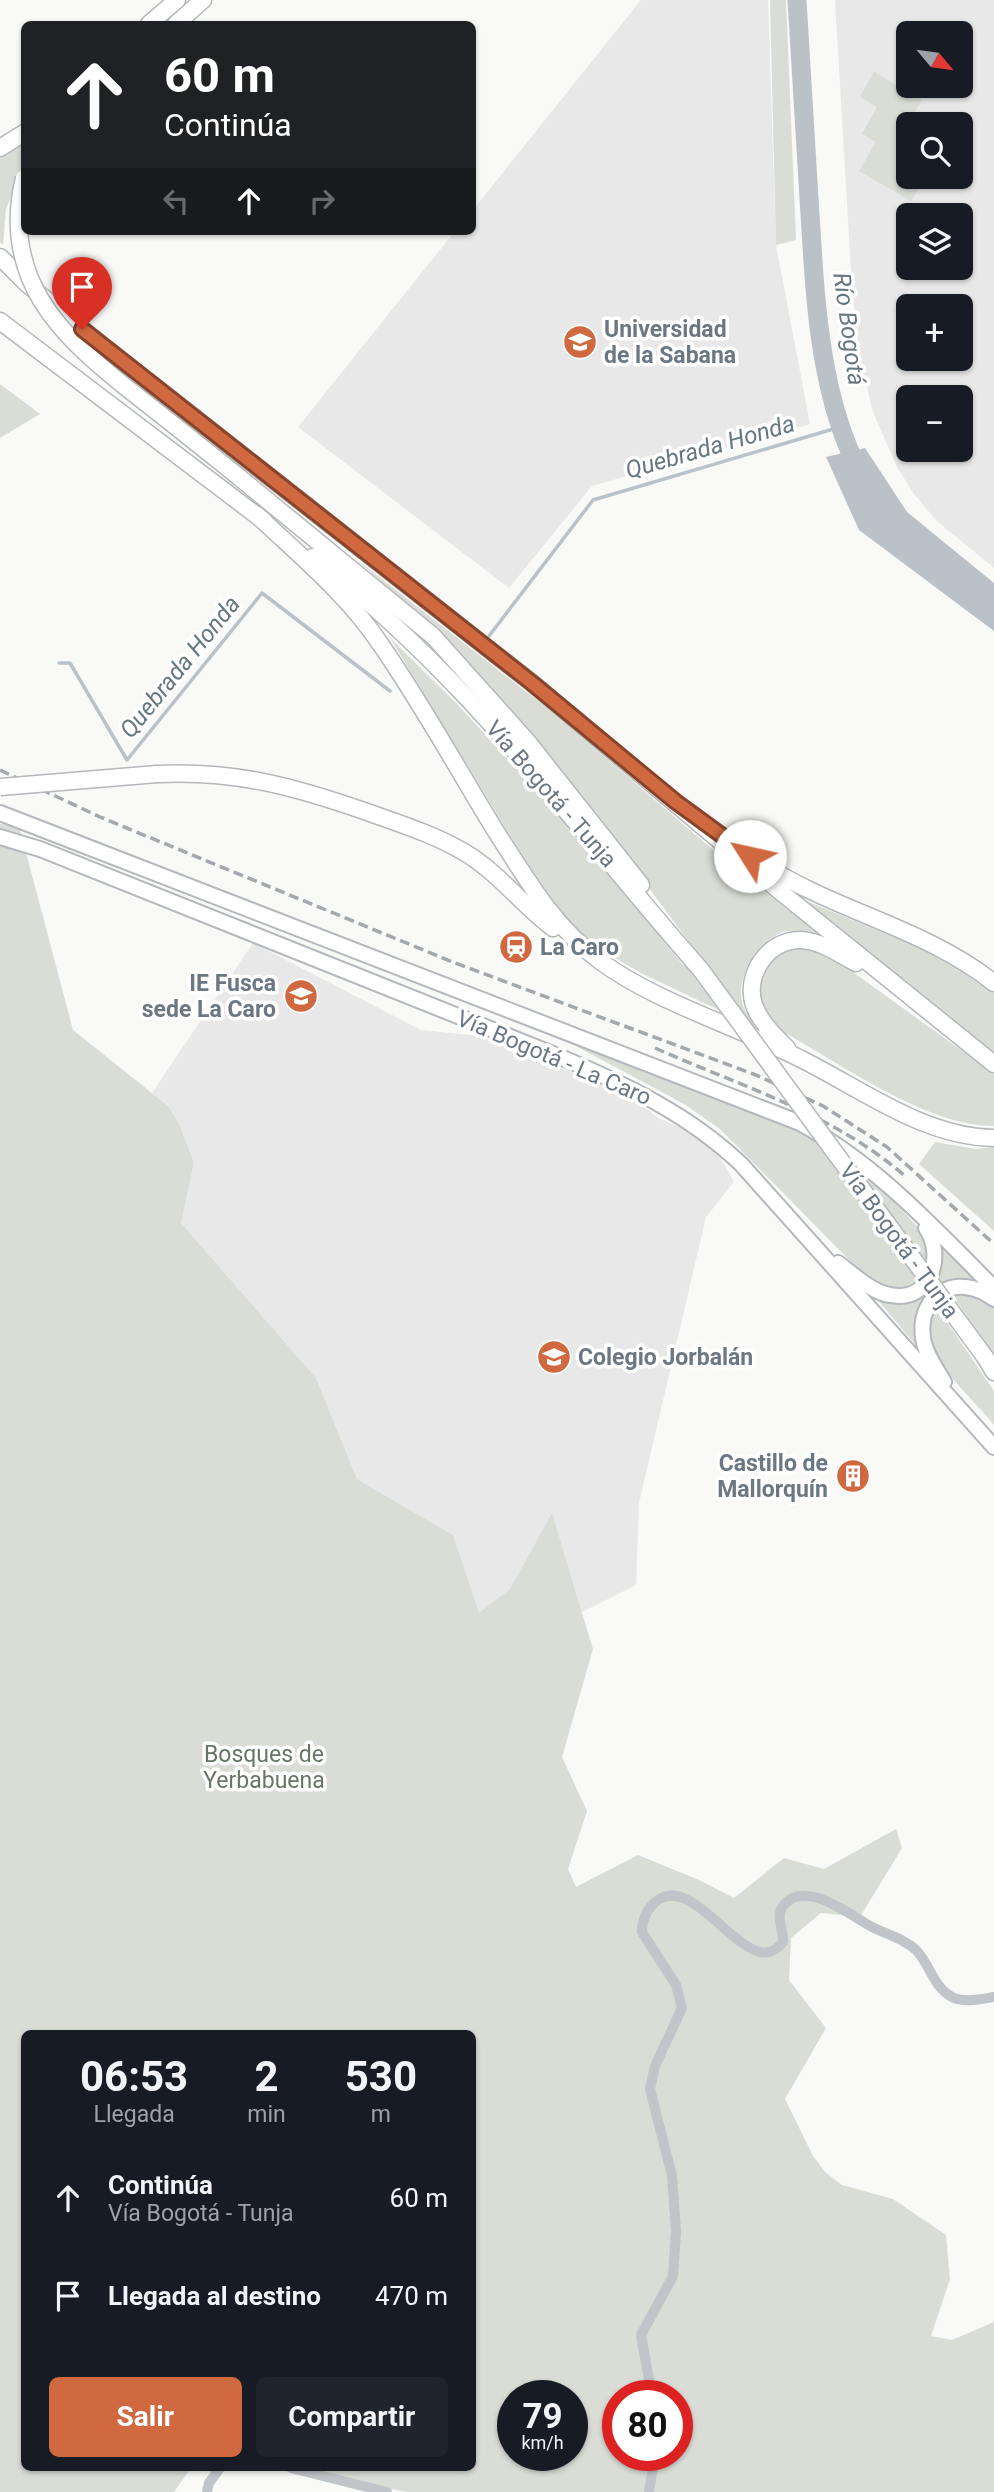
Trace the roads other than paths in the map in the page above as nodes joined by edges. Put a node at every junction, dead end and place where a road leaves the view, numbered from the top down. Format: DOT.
graph roads {
  1 [pos="177,0"];
  2 [pos="203,0"];
  3 [pos="212,0"];
  4 [pos="152,21"];
  5 [pos="179,21"];
  6 [pos="188,21"];
  7 [pos="21,135"];
  8 [pos="0,148"];
  9 [pos="21,186"];
  10 [pos="0,257"];
  11 [pos="0,321"];
  12 [pos="257,515"];
  13 [pos="0,787"];
  14 [pos="676,802"];
  15 [pos="0,813"];
  16 [pos="0,837"];
  17 [pos="600,960"];
  18 [pos="701,970"];
  19 [pos="887,978"];
  20 [pos="994,983"];
  21 [pos="794,1055"];
  22 [pos="994,1064"];
  23 [pos="994,1138"];
  24 [pos="903,1198"];
  25 [pos="819,1251"];
  26 [pos="994,1288"];
  27 [pos="994,1299"];
  28 [pos="994,1372"];
  29 [pos="962,1411"];
  30 [pos="994,1447"];
  31 [pos="994,1997"];
  32 [pos="649,2380"];
  33 [pos="218,2471"];
  34 [pos="303,2471"];
  35 [pos="652,2471"];
  36 [pos="207,2492"];
  37 [pos="387,2492"];
  38 [pos="649,2492"];
  1 -- 4 [label="highway"];
  2 -- 5 [label="highway"];
  3 -- 6 [label="highway"];
  7 -- 8 [label="highway"];
  9 -- 18 [label="highway, bridge"];
  10 -- 14 [label="highway"];
  11 -- 12 [label="highway, Vía Bogotá - Tunja"];
  12 -- 17 [label="highway"];
  12 -- 18 [label="highway, Vía Bogotá - Tunja"];
  13 -- 17 [label="highway, bridge"];
  14 -- 19 [label="highway"];
  14 -- 20 [label="highway"];
  15 -- 24 [label="main road, Vía Bogotá - La Caro"];
  16 -- 25 [label="main road, Vía Bogotá - La Caro"];
  17 -- 21 [label="highway"];
  18 -- 28 [label="highway, Vía Bogotá - Tunja, bridge"];
  19 -- 21 [label="highway"];
  19 -- 22 [label="highway"];
  21 -- 23 [label="highway"];
  24 -- 25 [label="main road"];
  24 -- 26 [label="main road, Vía Bogotá - La Caro"];
  25 -- 29 [label="main road, Vía Bogotá - La Caro"];
  27 -- 29 [label="main road"];
  29 -- 30 [label="main road, Vía Bogotá - La Caro"];
  31 -- 32 [label="street"];
  33 -- 36 [label="street"];
  34 -- 37 [label="street"];
  35 -- 38 [label="street"];
}
